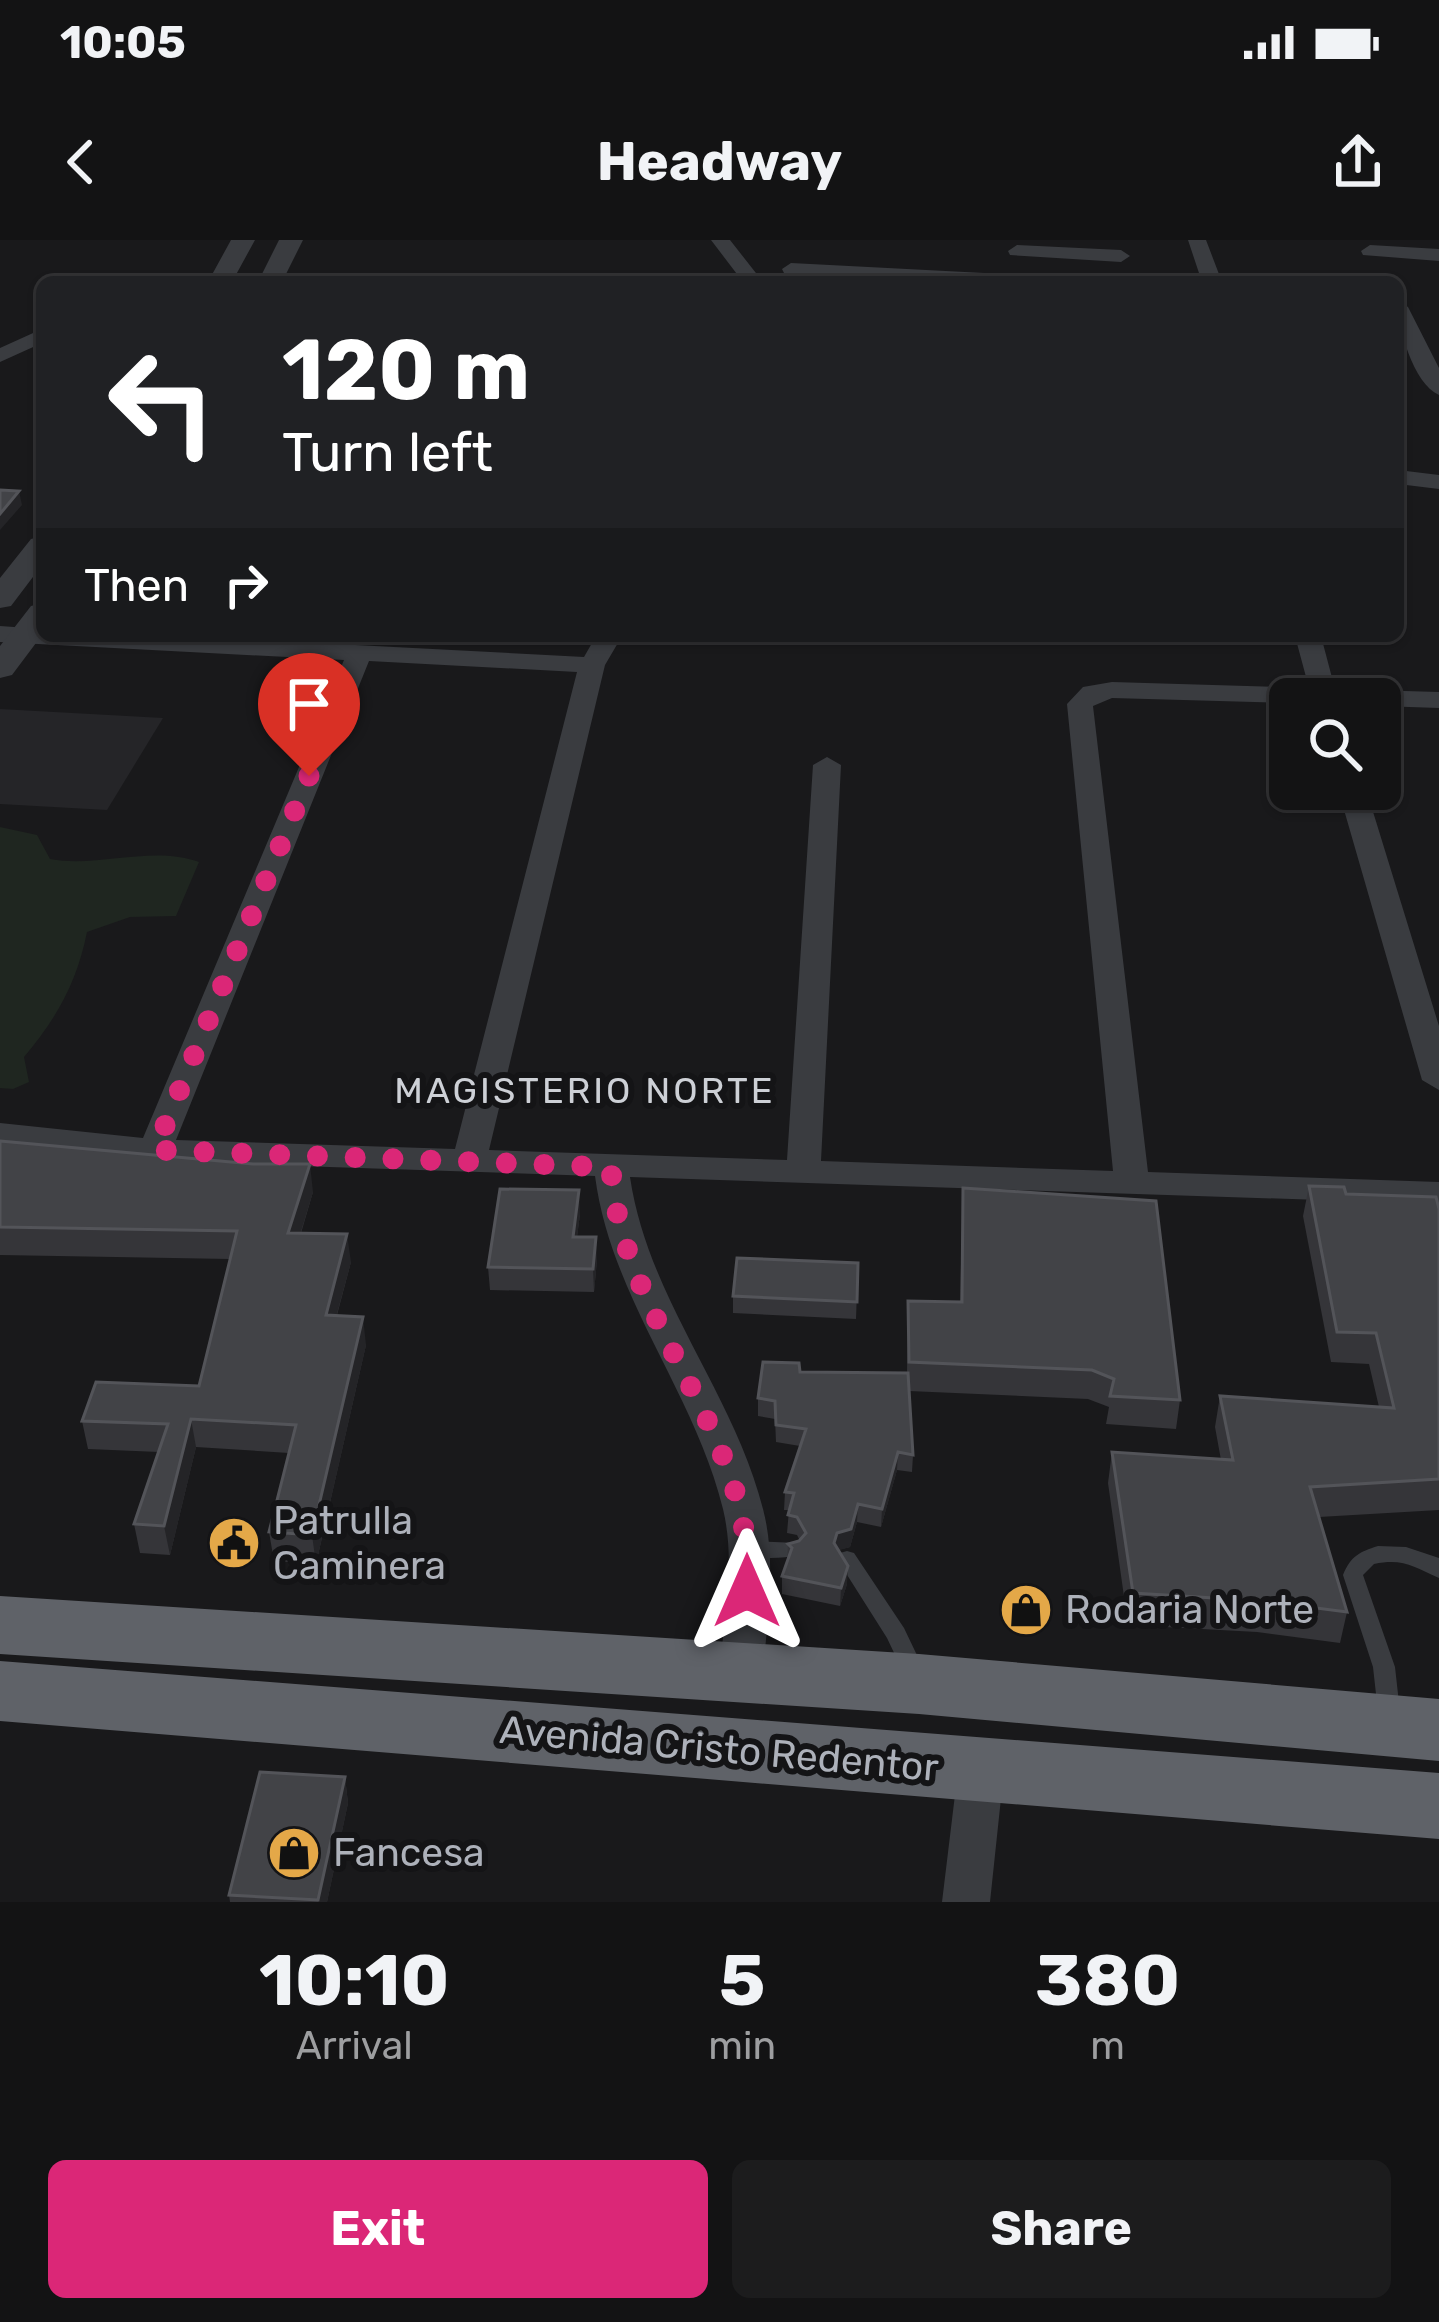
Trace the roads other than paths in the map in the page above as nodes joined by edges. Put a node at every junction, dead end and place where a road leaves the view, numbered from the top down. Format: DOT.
graph roads {
  1 [pos="243,240"];
  2 [pos="291,240"];
  3 [pos="720,240"];
  4 [pos="1198,240"];
  5 [pos="1017,245"];
  6 [pos="1371,252"];
  7 [pos="1439,255"];
  8 [pos="1121,256"];
  9 [pos="791,269"];
  10 [pos="223,276"];
  11 [pos="273,276"];
  12 [pos="748,276"];
  13 [pos="915,276"];
  14 [pos="1020,276"];
  15 [pos="1210,276"];
  16 [pos="1404,319"];
  17 [pos="36,338"];
  18 [pos="36,353"];
  19 [pos="0,360"];
  20 [pos="1439,389"];
  21 [pos="1404,478"];
  22 [pos="1439,482"];
  23 [pos="36,553"];
  24 [pos="0,599"];
  25 [pos="22,627"];
  26 [pos="225,642"];
  27 [pos="605,642"];
  28 [pos="1310,642"];
  29 [pos="360,652"];
  30 [pos="592,665"];
  31 [pos="0,668"];
  32 [pos="1319,678"];
  33 [pos="1269,694"];
  34 [pos="1401,699"];
  35 [pos="1439,700"];
  36 [pos="827,765"];
  37 [pos="1358,810"];
  38 [pos="1439,1080"];
  39 [pos="0,1134"];
  40 [pos="155,1150"];
  41 [pos="469,1161"];
  42 [pos="611,1167"];
  43 [pos="802,1174"];
  44 [pos="1132,1184"];
  45 [pos="1439,1193"];
  46 [pos="750,1549"];
  47 [pos="791,1550"];
  48 [pos="847,1559"];
  49 [pos="1439,1570"];
  50 [pos="0,1625"];
  51 [pos="741,1674"];
  52 [pos="919,1684"];
  53 [pos="0,1690"];
  54 [pos="1415,1728"];
  55 [pos="981,1769"];
  56 [pos="1439,1806"];
  57 [pos="966,1902"];
  1 -- 10 [label="street"];
  2 -- 11 [label="street"];
  3 -- 12 [label="street"];
  4 -- 15 [label="street"];
  5 -- 8 [label="street"];
  5 -- 14 [label="street"];
  6 -- 7 [label="street"];
  9 -- 13 [label="street"];
  16 -- 20 [label="street"];
  17 -- 19 [label="street"];
  18 -- 19 [label="street"];
  21 -- 22 [label="street"];
  23 -- 24 [label="street"];
  25 -- 31 [label="street"];
  26 -- 29 [label="street"];
  27 -- 30 [label="street"];
  28 -- 32 [label="street"];
  29 -- 30 [label="street"];
  29 -- 40 [label="street"];
  30 -- 41 [label="street"];
  33 -- 44 [label="street"];
  34 -- 35 [label="street"];
  36 -- 43 [label="street"];
  37 -- 38 [label="street"];
  39 -- 40 [label="street"];
  40 -- 41 [label="street"];
  41 -- 42 [label="street"];
  42 -- 43 [label="street"];
  42 -- 46 [label="street"];
  43 -- 44 [label="street"];
  44 -- 45 [label="street"];
  46 -- 47 [label="lane"];
  46 -- 51 [label="street"];
  48 -- 52 [label="lane"];
  49 -- 54 [label="lane"];
  50 -- 51 [label="highway"];
  51 -- 52 [label="highway"];
  52 -- 54 [label="highway"];
  53 -- 55 [label="highway, Avenida Cristo Redentor"];
  55 -- 56 [label="highway, Avenida Cristo Redentor"];
  55 -- 57 [label="street"];
}
